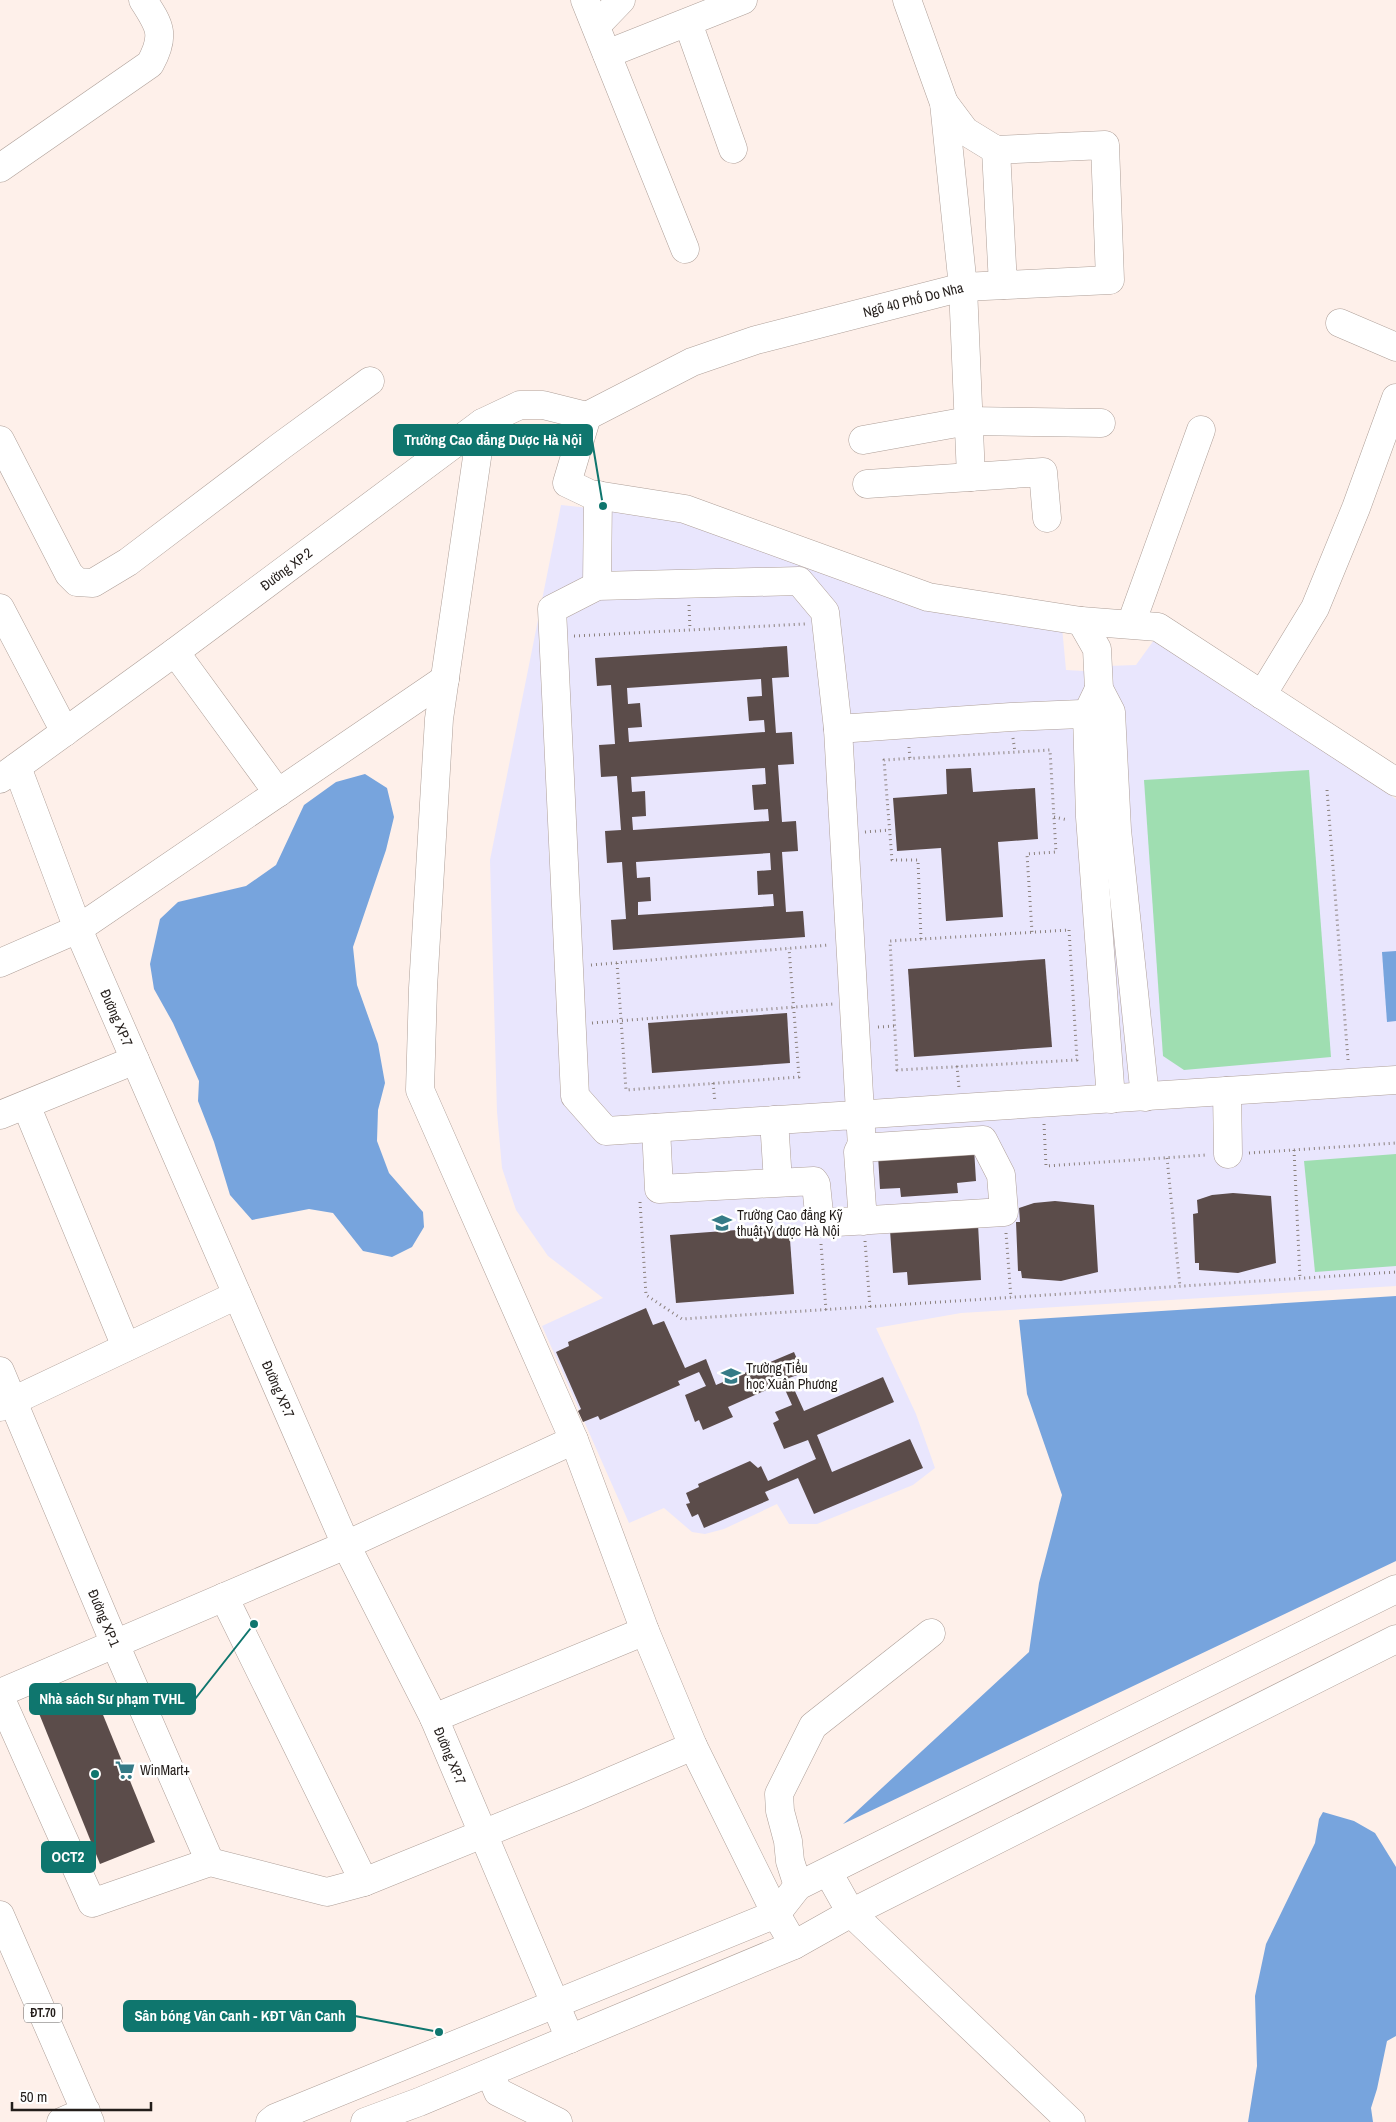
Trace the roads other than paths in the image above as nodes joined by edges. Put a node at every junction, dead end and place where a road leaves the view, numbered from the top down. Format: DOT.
graph roads {
  1 [pos="143,0"];
  2 [pos="585,0"];
  3 [pos="621,0"];
  4 [pos="743,0"];
  5 [pos="907,0"];
  6 [pos="688,23"];
  7 [pos="596,26"];
  8 [pos="607,54"];
  9 [pos="944,103"];
  10 [pos="733,149"];
  11 [pos="996,150"];
  12 [pos="0,168"];
  13 [pos="685,249"];
  14 [pos="1003,284"];
  15 [pos="963,287"];
  16 [pos="1340,323"];
  17 [pos="1396,348"];
  18 [pos="370,381"];
  19 [pos="1396,398"];
  20 [pos="587,416"];
  21 [pos="968,421"];
  22 [pos="1101,423"];
  23 [pos="482,424"];
  24 [pos="1201,430"];
  25 [pos="0,440"];
  26 [pos="863,440"];
  27 [pos="1385,461"];
  28 [pos="971,477"];
  29 [pos="867,484"];
  30 [pos="598,503"];
  31 [pos="1046,518"];
  32 [pos="598,586"];
  33 [pos="0,608"];
  34 [pos="1081,621"];
  35 [pos="1131,624"];
  36 [pos="175,652"];
  37 [pos="445,679"];
  38 [pos="1262,694"];
  39 [pos="1099,705"];
  40 [pos="838,729"];
  41 [pos="65,732"];
  42 [pos="8,773"];
  43 [pos="1396,782"];
  44 [pos="278,793"];
  45 [pos="78,929"];
  46 [pos="0,963"];
  47 [pos="135,1060"];
  48 [pos="1396,1080"];
  49 [pos="1227,1091"];
  50 [pos="1145,1096"];
  51 [pos="1111,1099"];
  52 [pos="26,1105"];
  53 [pos="0,1115"];
  54 [pos="860,1115"];
  55 [pos="774,1120"];
  56 [pos="656,1128"];
  57 [pos="862,1148"];
  58 [pos="1228,1154"];
  59 [pos="778,1182"];
  60 [pos="863,1220"];
  61 [pos="237,1295"];
  62 [pos="126,1347"];
  63 [pos="0,1371"];
  64 [pos="6,1404"];
  65 [pos="574,1440"];
  66 [pos="346,1545"];
  67 [pos="1396,1589"];
  68 [pos="224,1597"];
  69 [pos="645,1632"];
  70 [pos="931,1633"];
  71 [pos="1396,1639"];
  72 [pos="115,1644"];
  73 [pos="0,1693"];
  74 [pos="0,1697"];
  75 [pos="434,1718"];
  76 [pos="693,1746"];
  77 [pos="482,1834"];
  78 [pos="210,1862"];
  79 [pos="828,1872"];
  80 [pos="364,1882"];
  81 [pos="798,1886"];
  82 [pos="851,1913"];
  83 [pos="776,1914"];
  84 [pos="0,1916"];
  85 [pos="794,1944"];
  86 [pos="554,2005"];
  87 [pos="570,2039"];
  88 [pos="490,2073"];
  89 [pos="424,2115"];
  90 [pos="88,2117"];
  91 [pos="61,2122"];
  92 [pos="270,2122"];
  93 [pos="365,2122"];
  94 [pos="558,2122"];
  95 [pos="1071,2122"];
  1 -- 12 [label="street"];
  2 -- 7 [label="street"];
  3 -- 7 [label="street"];
  4 -- 6 [label="street"];
  5 -- 9 [label="street, Ngõ 40 Phố Do Nha"];
  6 -- 8 [label="street"];
  6 -- 10 [label="street"];
  7 -- 8 [label="street"];
  8 -- 13 [label="street"];
  9 -- 11 [label="street"];
  9 -- 15 [label="street, Ngõ 40 Phố Do Nha"];
  11 -- 14 [label="street"];
  11 -- 14 [label="street"];
  14 -- 15 [label="street"];
  15 -- 20 [label="street, Ngõ 40 Phố Do Nha"];
  15 -- 21 [label="street"];
  16 -- 17 [label="street"];
  18 -- 25 [label="street"];
  19 -- 27 [label="street"];
  20 -- 23 [label="street, Đường XP.2"];
  20 -- 30 [label="street"];
  21 -- 22 [label="street"];
  21 -- 26 [label="street"];
  21 -- 28 [label="street"];
  23 -- 36 [label="street, Đường XP.2"];
  23 -- 37 [label="street"];
  24 -- 35 [label="street"];
  27 -- 38 [label="street"];
  28 -- 29 [label="street"];
  28 -- 31 [label="street"];
  30 -- 32 [label="street"];
  30 -- 34 [label="street"];
  32 -- 40 [label="street"];
  32 -- 56 [label="street"];
  33 -- 41 [label="street"];
  34 -- 35 [label="street"];
  34 -- 39 [label="street"];
  35 -- 38 [label="street"];
  36 -- 41 [label="street, Đường XP.2"];
  36 -- 44 [label="street"];
  37 -- 44 [label="street"];
  37 -- 65 [label="street"];
  38 -- 43 [label="street"];
  39 -- 40 [label="street"];
  39 -- 50 [label="street"];
  39 -- 51 [label="street"];
  40 -- 54 [label="street"];
  41 -- 42 [label="street, Đường XP.2"];
  42 -- 45 [label="street, Đường XP.7"];
  44 -- 45 [label="street"];
  45 -- 46 [label="street"];
  45 -- 47 [label="street, Đường XP.7"];
  47 -- 52 [label="street"];
  47 -- 61 [label="street, Đường XP.7"];
  48 -- 49 [label="street"];
  49 -- 50 [label="street"];
  49 -- 58 [label="street"];
  50 -- 51 [label="street"];
  51 -- 54 [label="street"];
  52 -- 53 [label="street"];
  52 -- 62 [label="street"];
  54 -- 55 [label="street"];
  54 -- 57 [label="street"];
  55 -- 56 [label="street"];
  55 -- 59 [label="street"];
  56 -- 59 [label="street"];
  57 -- 60 [label="street"];
  57 -- 60 [label="street"];
  59 -- 60 [label="street"];
  61 -- 62 [label="street"];
  61 -- 66 [label="street, Đường XP.7"];
  62 -- 64 [label="street"];
  63 -- 64 [label="street, Đường XP.1"];
  64 -- 72 [label="street, Đường XP.1"];
  65 -- 66 [label="street"];
  65 -- 69 [label="street"];
  66 -- 68 [label="street"];
  66 -- 75 [label="street, Đường XP.7"];
  67 -- 79 [label="street"];
  68 -- 72 [label="street"];
  68 -- 80 [label="street"];
  69 -- 75 [label="street"];
  69 -- 76 [label="street"];
  70 -- 81 [label="street"];
  71 -- 82 [label="street"];
  72 -- 73 [label="street"];
  72 -- 78 [label="street, Đường XP.1"];
  74 -- 78 [label="street"];
  75 -- 77 [label="street, Đường XP.7"];
  76 -- 77 [label="street"];
  76 -- 83 [label="street"];
  77 -- 80 [label="street"];
  77 -- 86 [label="street, Đường XP.7"];
  78 -- 80 [label="street"];
  79 -- 81 [label="street"];
  79 -- 82 [label="street"];
  81 -- 83 [label="street"];
  82 -- 85 [label="street"];
  82 -- 95 [label="street"];
  83 -- 85 [label="street"];
  83 -- 86 [label="street"];
  84 -- 90 [label="street, ĐT.70"];
  85 -- 87 [label="street"];
  86 -- 87 [label="street, Đường XP.7"];
  86 -- 92 [label="street"];
  87 -- 88 [label="street"];
  88 -- 89 [label="street"];
  88 -- 94 [label="street"];
  89 -- 93 [label="street"];
  90 -- 91 [label="street"];
}
